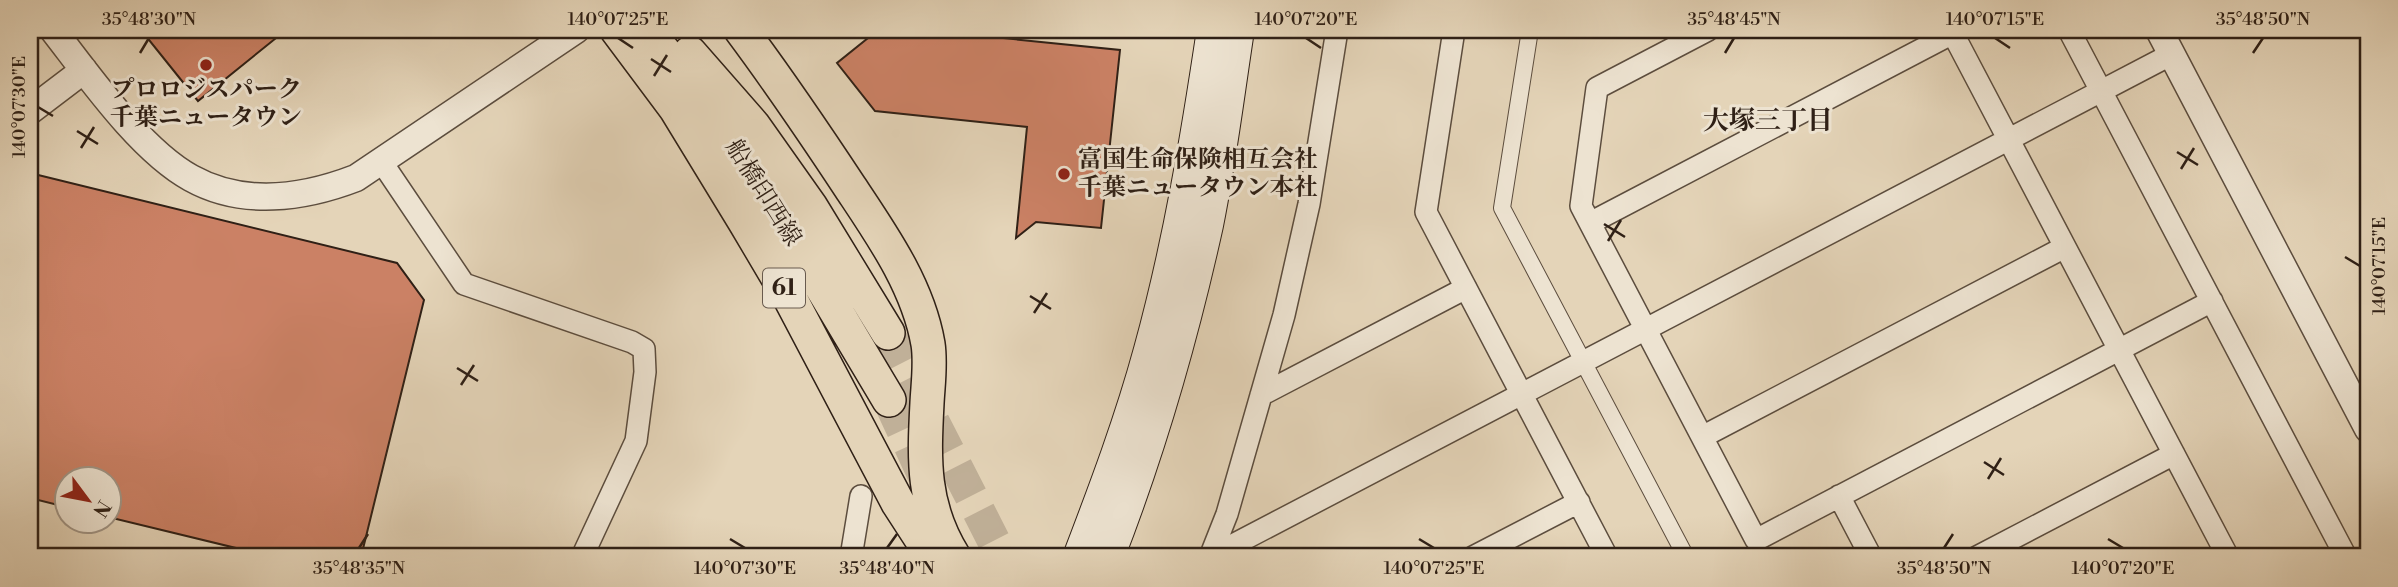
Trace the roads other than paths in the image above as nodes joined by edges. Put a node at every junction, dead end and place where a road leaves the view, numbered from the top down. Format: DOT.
graph roads {
  1 [pos="53,30"];
  2 [pos="576,30"];
  3 [pos="617,30"];
  4 [pos="647,30"];
  5 [pos="670,30"];
  6 [pos="741,30"];
  7 [pos="1212,30"];
  8 [pos="1239,30"];
  9 [pos="1336,30"];
  10 [pos="1454,30"];
  11 [pos="1530,30"];
  12 [pos="1708,30"];
  13 [pos="2069,30"];
  14 [pos="2159,30"];
  15 [pos="1952,32"];
  16 [pos="2172,54"];
  17 [pos="84,70"];
  18 [pos="2101,91"];
  19 [pos="30,111"];
  20 [pos="2008,140"];
  21 [pos="381,161"];
  22 [pos="1590,223"];
  23 [pos="2065,247"];
  24 [pos="1466,288"];
  25 [pos="2212,301"];
  26 [pos="1646,329"];
  27 [pos="888,333"];
  28 [pos="2119,350"];
  29 [pos="1578,352"];
  30 [pos="1588,371"];
  31 [pos="1522,394"];
  32 [pos="1261,395"];
  33 [pos="889,400"];
  34 [pos="2368,429"];
  35 [pos="1702,437"];
  36 [pos="2174,454"];
  37 [pos="861,496"];
  38 [pos="1839,496"];
  39 [pos="1578,502"];
  40 [pos="1760,548"];
  41 [pos="582,557"];
  42 [pos="851,557"];
  43 [pos="933,557"];
  44 [pos="954,557"];
  45 [pos="1077,557"];
  46 [pos="1109,557"];
  47 [pos="1210,557"];
  48 [pos="1473,557"];
  49 [pos="1607,557"];
  50 [pos="1686,557"];
  51 [pos="1871,557"];
  52 [pos="1977,557"];
  53 [pos="2228,557"];
  54 [pos="2346,557"];
  1 -- 17 [label="street"];
  2 -- 21 [label="street"];
  3 -- 43 [label="main road, 61"];
  4 -- 33 [label="main road, 船橋印西線 / 61"];
  5 -- 27 [label="main road, 船橋印西線"];
  6 -- 44 [label="main road"];
  7 -- 45 [label="main road"];
  8 -- 46 [label="main road"];
  9 -- 32 [label="street"];
  10 -- 24 [label="street"];
  11 -- 29 [label="street"];
  12 -- 22 [label="street"];
  13 -- 18 [label="street"];
  14 -- 16 [label="street"];
  15 -- 20 [label="street"];
  15 -- 22 [label="street"];
  16 -- 18 [label="street"];
  16 -- 34 [label="street"];
  17 -- 19 [label="street"];
  17 -- 21 [label="street"];
  18 -- 20 [label="street"];
  18 -- 25 [label="street"];
  20 -- 23 [label="street"];
  20 -- 26 [label="street"];
  21 -- 41 [label="street"];
  22 -- 26 [label="street"];
  23 -- 28 [label="street"];
  23 -- 35 [label="street"];
  24 -- 31 [label="street"];
  24 -- 32 [label="street"];
  25 -- 28 [label="street"];
  25 -- 54 [label="street"];
  26 -- 31 [label="street"];
  26 -- 35 [label="street"];
  28 -- 36 [label="street"];
  28 -- 38 [label="street"];
  30 -- 50 [label="street"];
  31 -- 39 [label="street"];
  31 -- 47 [label="street"];
  32 -- 47 [label="street"];
  35 -- 40 [label="street"];
  36 -- 52 [label="street"];
  36 -- 53 [label="street"];
  37 -- 42 [label="street"];
  38 -- 40 [label="street"];
  38 -- 51 [label="street"];
  39 -- 48 [label="street"];
  39 -- 49 [label="street"];
}
